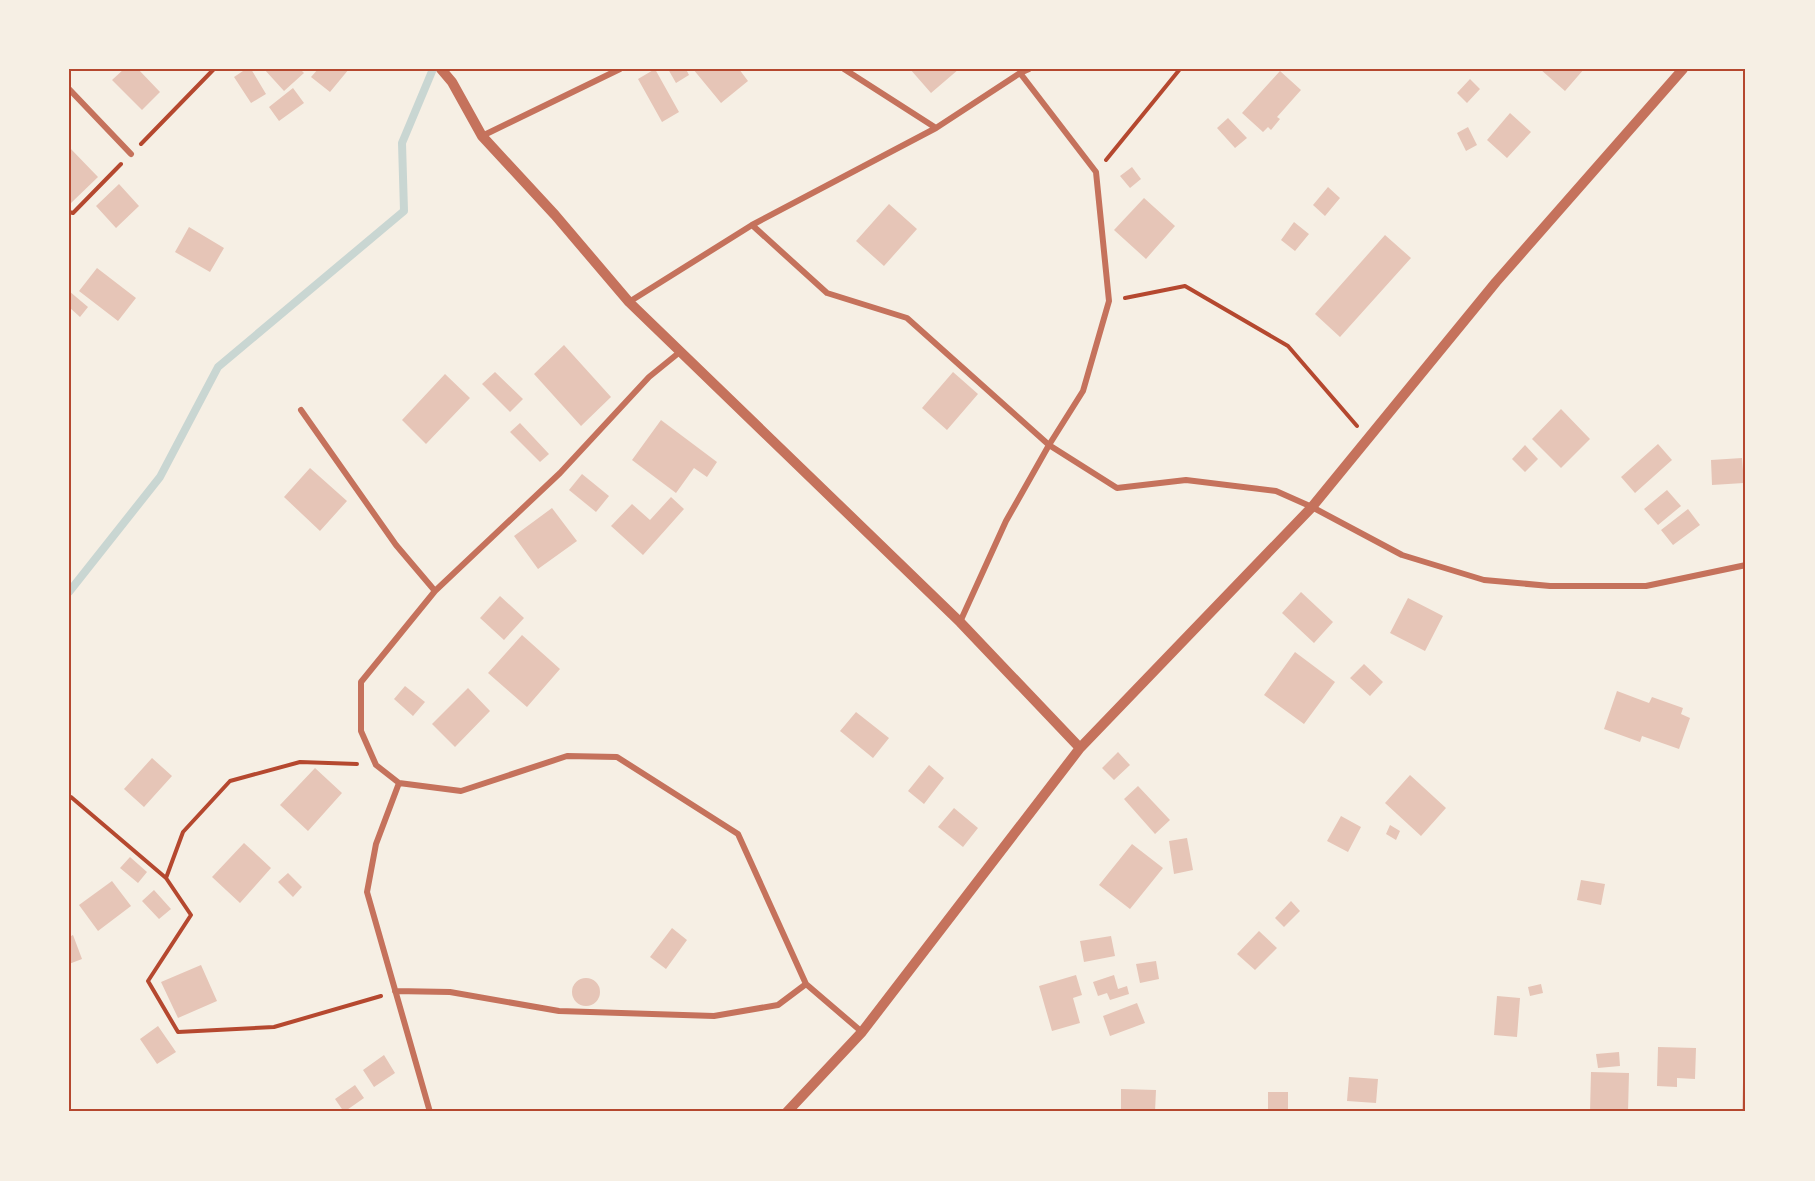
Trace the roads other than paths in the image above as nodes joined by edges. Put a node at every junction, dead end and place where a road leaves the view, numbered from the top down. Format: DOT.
graph roads {
  1 [pos="441,69"];
  2 [pos="620,69"];
  3 [pos="844,69"];
  4 [pos="1029,69"];
  5 [pos="1683,69"];
  6 [pos="1020,73"];
  7 [pos="69,89"];
  8 [pos="936,128"];
  9 [pos="482,136"];
  10 [pos="131,154"];
  11 [pos="752,225"];
  12 [pos="629,302"];
  13 [pos="681,351"];
  14 [pos="301,410"];
  15 [pos="1049,445"];
  16 [pos="1312,507"];
  17 [pos="1746,565"];
  18 [pos="435,591"];
  19 [pos="960,622"];
  20 [pos="1080,748"];
  21 [pos="399,783"];
  22 [pos="806,984"];
  23 [pos="395,991"];
  24 [pos="862,1032"];
  25 [pos="430,1112"];
  26 [pos="787,1112"];
  1 -- 9 [label="street"];
  2 -- 9 [label="street"];
  3 -- 8 [label="street"];
  4 -- 6 [label="street"];
  5 -- 16 [label="street"];
  6 -- 8 [label="street"];
  6 -- 15 [label="street"];
  7 -- 10 [label="street"];
  8 -- 11 [label="street"];
  9 -- 12 [label="street"];
  11 -- 12 [label="street"];
  11 -- 15 [label="street"];
  12 -- 13 [label="street"];
  13 -- 18 [label="street"];
  13 -- 19 [label="street"];
  14 -- 18 [label="street"];
  15 -- 16 [label="street"];
  15 -- 19 [label="street"];
  16 -- 17 [label="street"];
  16 -- 20 [label="street"];
  18 -- 21 [label="street"];
  19 -- 20 [label="street"];
  20 -- 24 [label="street"];
  21 -- 22 [label="street"];
  21 -- 23 [label="street"];
  22 -- 23 [label="street"];
  22 -- 24 [label="street"];
  23 -- 25 [label="street"];
  24 -- 26 [label="street"];
}
